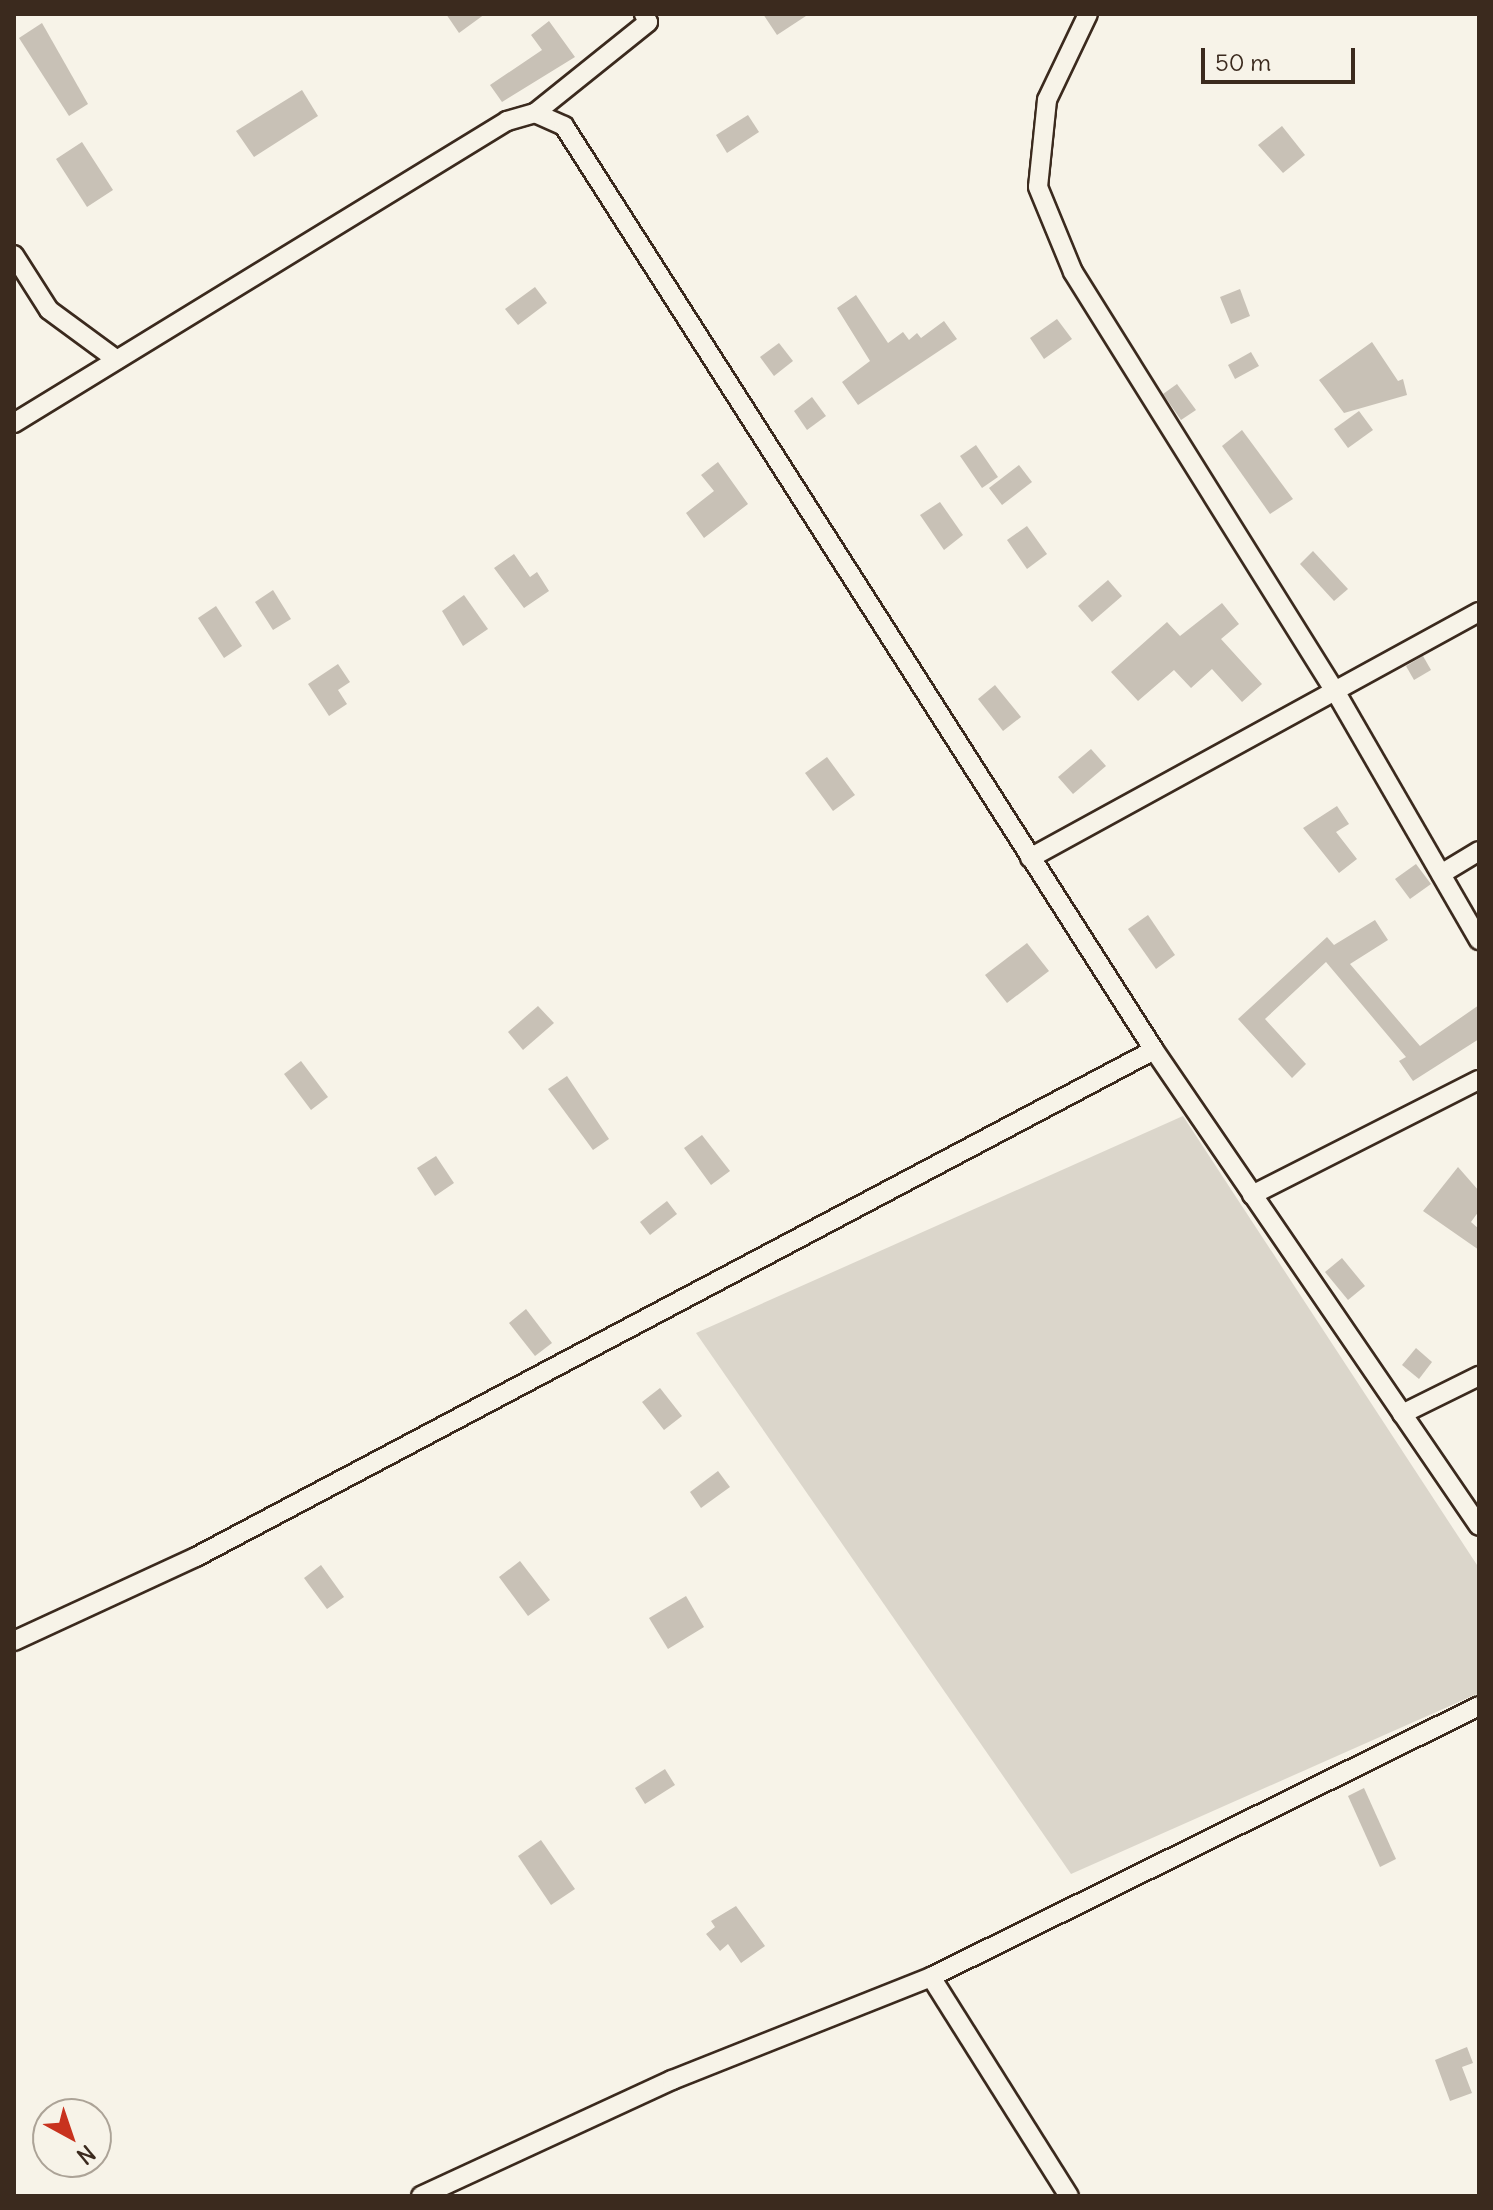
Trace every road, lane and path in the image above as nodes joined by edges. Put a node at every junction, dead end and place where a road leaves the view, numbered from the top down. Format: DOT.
graph roads {
  1 [pos="1088,14"];
  2 [pos="652,17"];
  3 [pos="535,113"];
  4 [pos="14,255"];
  5 [pos="117,360"];
  6 [pos="14,423"];
  7 [pos="1479,612"];
  8 [pos="1334,689"];
  9 [pos="1479,851"];
  10 [pos="1030,858"];
  11 [pos="1441,874"];
  12 [pos="1479,940"];
  13 [pos="1154,1050"];
  14 [pos="1479,1080"];
  15 [pos="1252,1195"];
  16 [pos="1479,1376"];
  17 [pos="1402,1414"];
  18 [pos="1479,1526"];
  19 [pos="14,1641"];
  20 [pos="1479,1706"];
  21 [pos="931,1977"];
  22 [pos="421,2196"];
  23 [pos="1069,2196"];
  1 -- 8 [label="street"];
  2 -- 3 [label="street"];
  3 -- 5 [label="street"];
  3 -- 10 [label="street"];
  4 -- 5 [label="street"];
  5 -- 6 [label="street"];
  7 -- 8 [label="street"];
  8 -- 10 [label="street"];
  8 -- 11 [label="street"];
  9 -- 11 [label="street"];
  10 -- 13 [label="street"];
  11 -- 12 [label="street"];
  13 -- 15 [label="street"];
  13 -- 19 [label="street"];
  14 -- 15 [label="street"];
  15 -- 17 [label="street"];
  16 -- 17 [label="street"];
  17 -- 18 [label="street"];
  20 -- 21 [label="street"];
  21 -- 22 [label="street"];
  21 -- 23 [label="street"];
}
